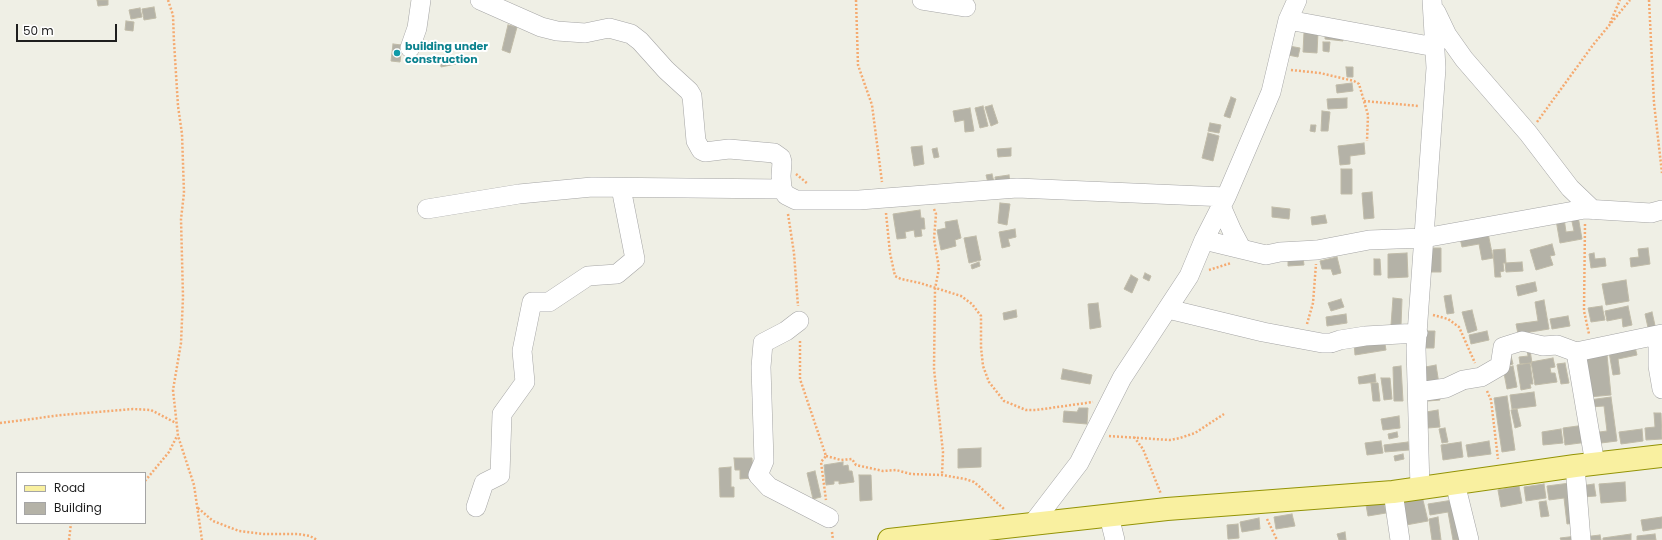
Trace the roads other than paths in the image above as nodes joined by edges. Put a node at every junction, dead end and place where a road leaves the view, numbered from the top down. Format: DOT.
graph roads {
  1 [pos="420,0"];
  2 [pos="480,0"];
  3 [pos="922,0"];
  4 [pos="1296,0"];
  5 [pos="1432,3"];
  6 [pos="966,7"];
  7 [pos="1288,20"];
  8 [pos="1435,47"];
  9 [pos="410,48"];
  10 [pos="621,188"];
  11 [pos="784,192"];
  12 [pos="1224,201"];
  13 [pos="427,209"];
  14 [pos="1589,210"];
  15 [pos="1662,210"];
  16 [pos="1424,238"];
  17 [pos="1204,240"];
  18 [pos="1237,255"];
  19 [pos="1168,309"];
  20 [pos="799,321"];
  21 [pos="1418,333"];
  22 [pos="1660,335"];
  23 [pos="1585,350"];
  24 [pos="1662,389"];
  25 [pos="1418,392"];
  26 [pos="1662,456"];
  27 [pos="1585,465"];
  28 [pos="1455,483"];
  29 [pos="1420,488"];
  30 [pos="1393,492"];
  31 [pos="476,507"];
  32 [pos="1109,516"];
  33 [pos="829,518"];
  34 [pos="1026,524"];
  35 [pos="988,534"];
  36 [pos="889,540"];
  37 [pos="1114,540"];
  38 [pos="1400,540"];
  39 [pos="1469,540"];
  40 [pos="1581,540"];
  1 -- 9 [label="street"];
  2 -- 11 [label="street"];
  3 -- 6 [label="street"];
  4 -- 7 [label="street"];
  5 -- 8 [label="street"];
  5 -- 14 [label="street"];
  7 -- 8 [label="street"];
  7 -- 12 [label="street"];
  8 -- 16 [label="street"];
  10 -- 11 [label="street"];
  10 -- 13 [label="street"];
  10 -- 31 [label="street"];
  11 -- 12 [label="street"];
  12 -- 17 [label="street"];
  12 -- 18 [label="street"];
  14 -- 15 [label="street"];
  14 -- 16 [label="street"];
  16 -- 18 [label="street"];
  16 -- 21 [label="street"];
  17 -- 18 [label="street"];
  17 -- 19 [label="street"];
  19 -- 21 [label="street"];
  19 -- 34 [label="street"];
  20 -- 33 [label="street"];
  21 -- 25 [label="street"];
  22 -- 23 [label="street"];
  22 -- 24 [label="street"];
  23 -- 25 [label="street"];
  23 -- 27 [label="street"];
  25 -- 29 [label="street"];
  26 -- 27 [label="main road"];
  27 -- 28 [label="main road"];
  27 -- 40 [label="street"];
  28 -- 29 [label="main road"];
  28 -- 39 [label="street"];
  29 -- 30 [label="main road"];
  30 -- 32 [label="main road"];
  30 -- 38 [label="street"];
  32 -- 34 [label="main road"];
  32 -- 37 [label="street"];
  34 -- 35 [label="main road"];
  35 -- 36 [label="main road"];
}
